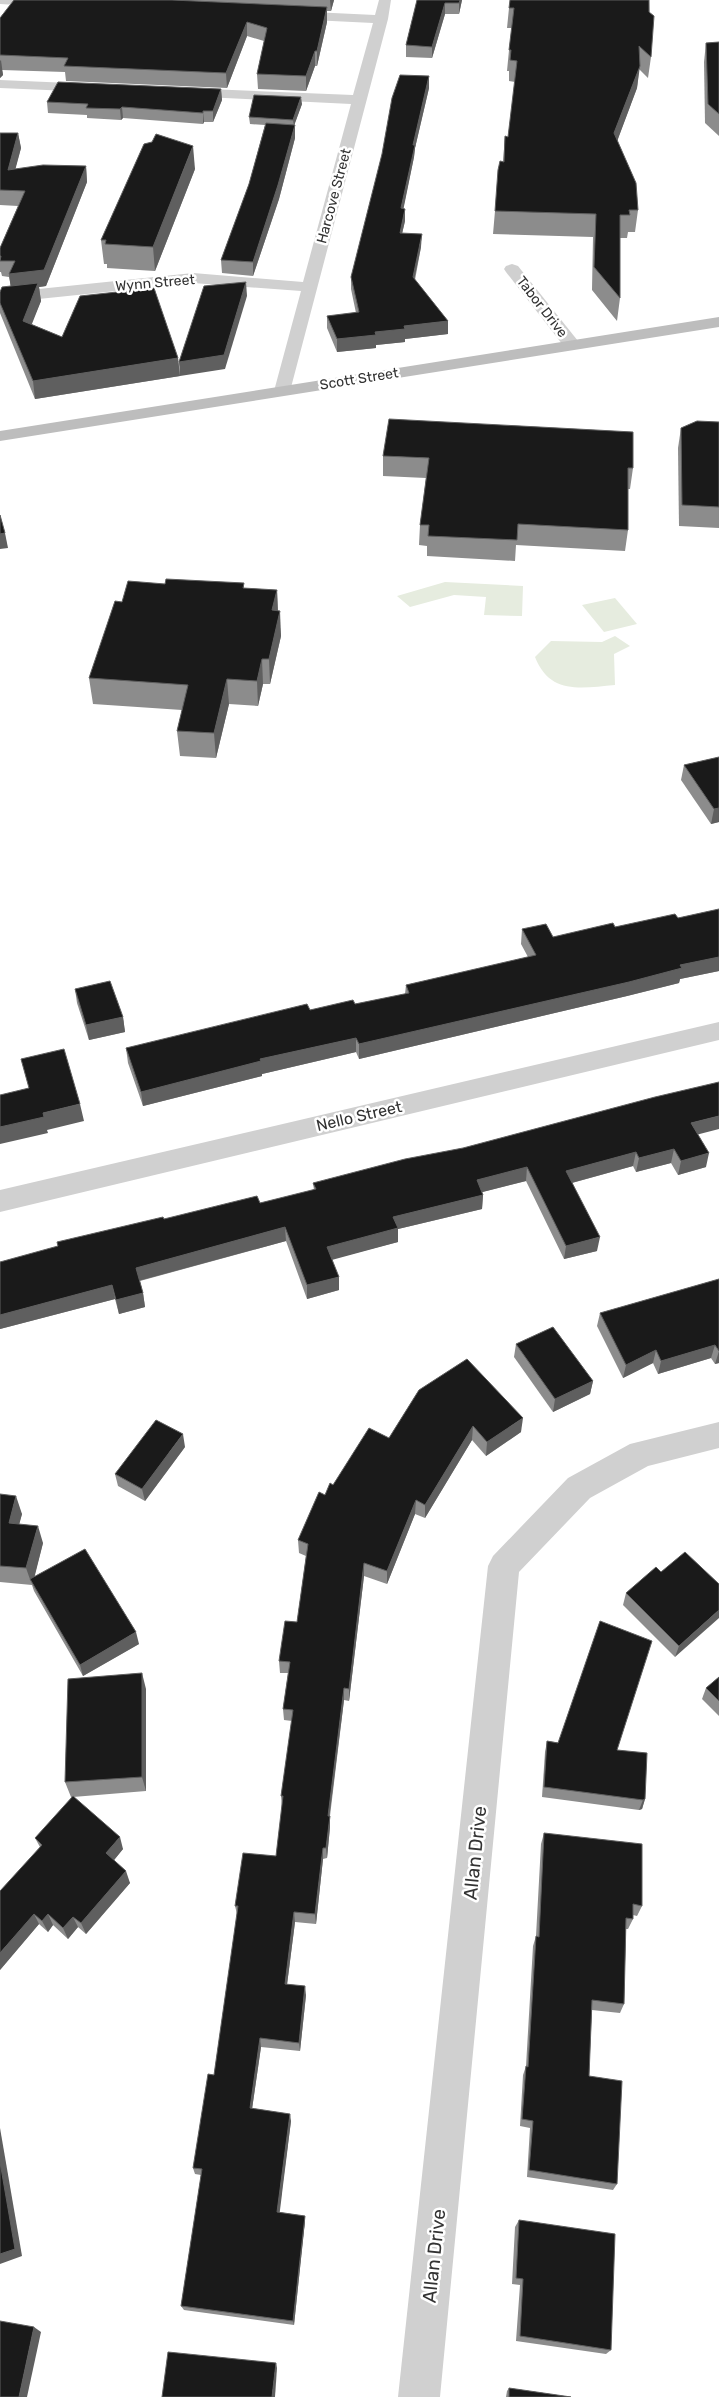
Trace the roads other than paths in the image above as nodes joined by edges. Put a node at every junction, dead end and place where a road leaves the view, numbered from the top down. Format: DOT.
graph roads {
  1 [pos="0,0"];
  2 [pos="385,0"];
  3 [pos="68,3"];
  4 [pos="273,14"];
  5 [pos="380,19"];
  6 [pos="0,84"];
  7 [pos="110,89"];
  8 [pos="170,92"];
  9 [pos="360,100"];
  10 [pos="512,269"];
  11 [pos="310,287"];
  12 [pos="0,298"];
  13 [pos="719,322"];
  14 [pos="572,345"];
  15 [pos="283,391"];
  16 [pos="0,436"];
  17 [pos="719,1030"];
  18 [pos="0,1201"];
  19 [pos="719,1435"];
  20 [pos="420,2397"];
  1 -- 3 [label="street"];
  2 -- 5 [label="street, Harcove Street"];
  4 -- 5 [label="street"];
  5 -- 9 [label="street, Harcove Street"];
  6 -- 7 [label="street"];
  8 -- 9 [label="street"];
  9 -- 11 [label="street, Harcove Street"];
  10 -- 14 [label="street, Tabor Drive"];
  11 -- 12 [label="street, Wynn Street"];
  11 -- 15 [label="street, Harcove Street"];
  13 -- 14 [label="main road, Scott Street"];
  14 -- 15 [label="main road, Scott Street"];
  15 -- 16 [label="main road, Scott Street"];
  17 -- 18 [label="street, Nello Street"];
  19 -- 20 [label="street, Allan Drive"];
}
